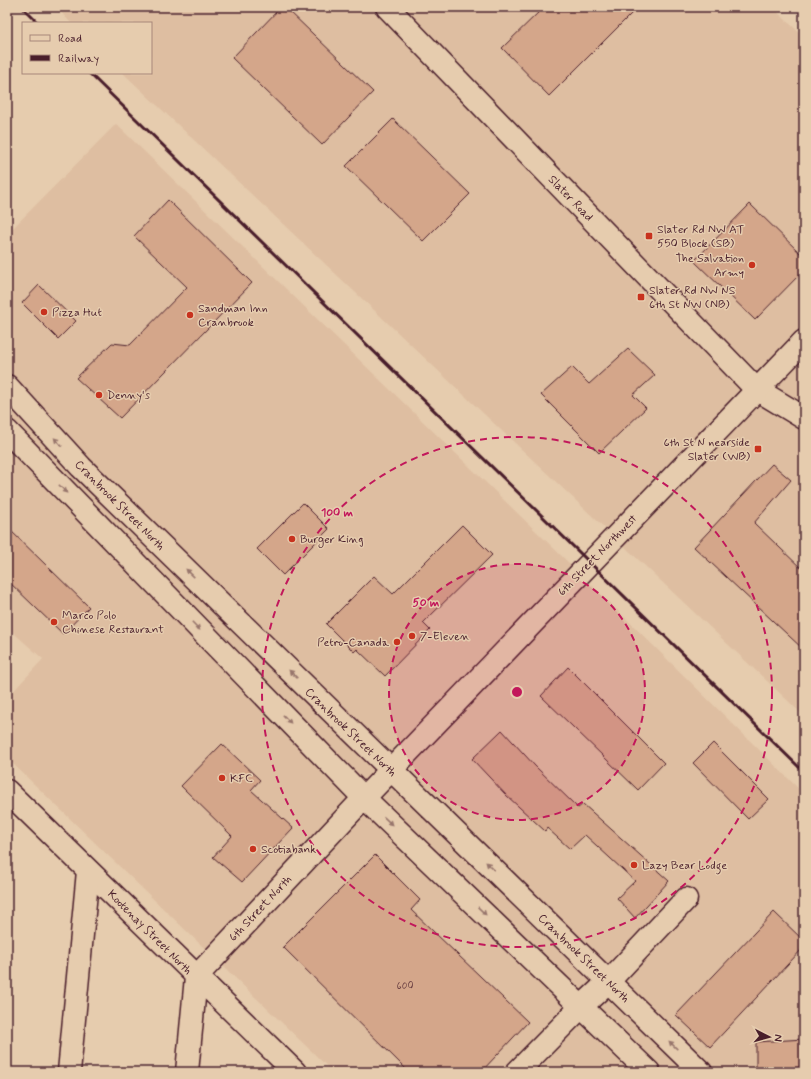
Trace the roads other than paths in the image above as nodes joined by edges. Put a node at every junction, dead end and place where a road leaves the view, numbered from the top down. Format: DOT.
graph roads {
  1 [pos="387,7"];
  2 [pos="804,341"];
  3 [pos="7,386"];
  4 [pos="756,389"];
  5 [pos="804,418"];
  6 [pos="7,430"];
  7 [pos="390,770"];
  8 [pos="7,791"];
  9 [pos="364,798"];
  10 [pos="88,871"];
  11 [pos="686,899"];
  12 [pos="196,977"];
  13 [pos="608,982"];
  14 [pos="581,1007"];
  15 [pos="69,1072"];
  16 [pos="187,1072"];
  17 [pos="295,1072"];
  18 [pos="517,1072"];
  19 [pos="649,1072"];
  20 [pos="701,1072"];
  1 -- 4 [label="main road, Slater Road"];
  2 -- 4 [label="main road, 6th Street Northwest"];
  7 -- 3 [label="main road, Cranbrook Street North, one-way"];
  4 -- 5 [label="main road, Slater Road"];
  4 -- 7 [label="main road, 6th Street Northwest"];
  6 -- 9 [label="main road, one-way"];
  7 -- 9 [label="main road, 6th Street North"];
  13 -- 7 [label="main road, Cranbrook Street North, one-way"];
  8 -- 10 [label="main road, Kootenay Street North"];
  9 -- 12 [label="main road, 6th Street North"];
  9 -- 14 [label="main road, one-way"];
  10 -- 12 [label="main road, Kootenay Street North"];
  10 -- 15 [label="main road"];
  11 -- 13 [label="main road"];
  12 -- 16 [label="main road"];
  12 -- 17 [label="main road, Kootenay Street North"];
  13 -- 14 [label="main road"];
  20 -- 13 [label="main road, Cranbrook Street North, one-way"];
  14 -- 18 [label="main road"];
  14 -- 19 [label="main road"];
}
